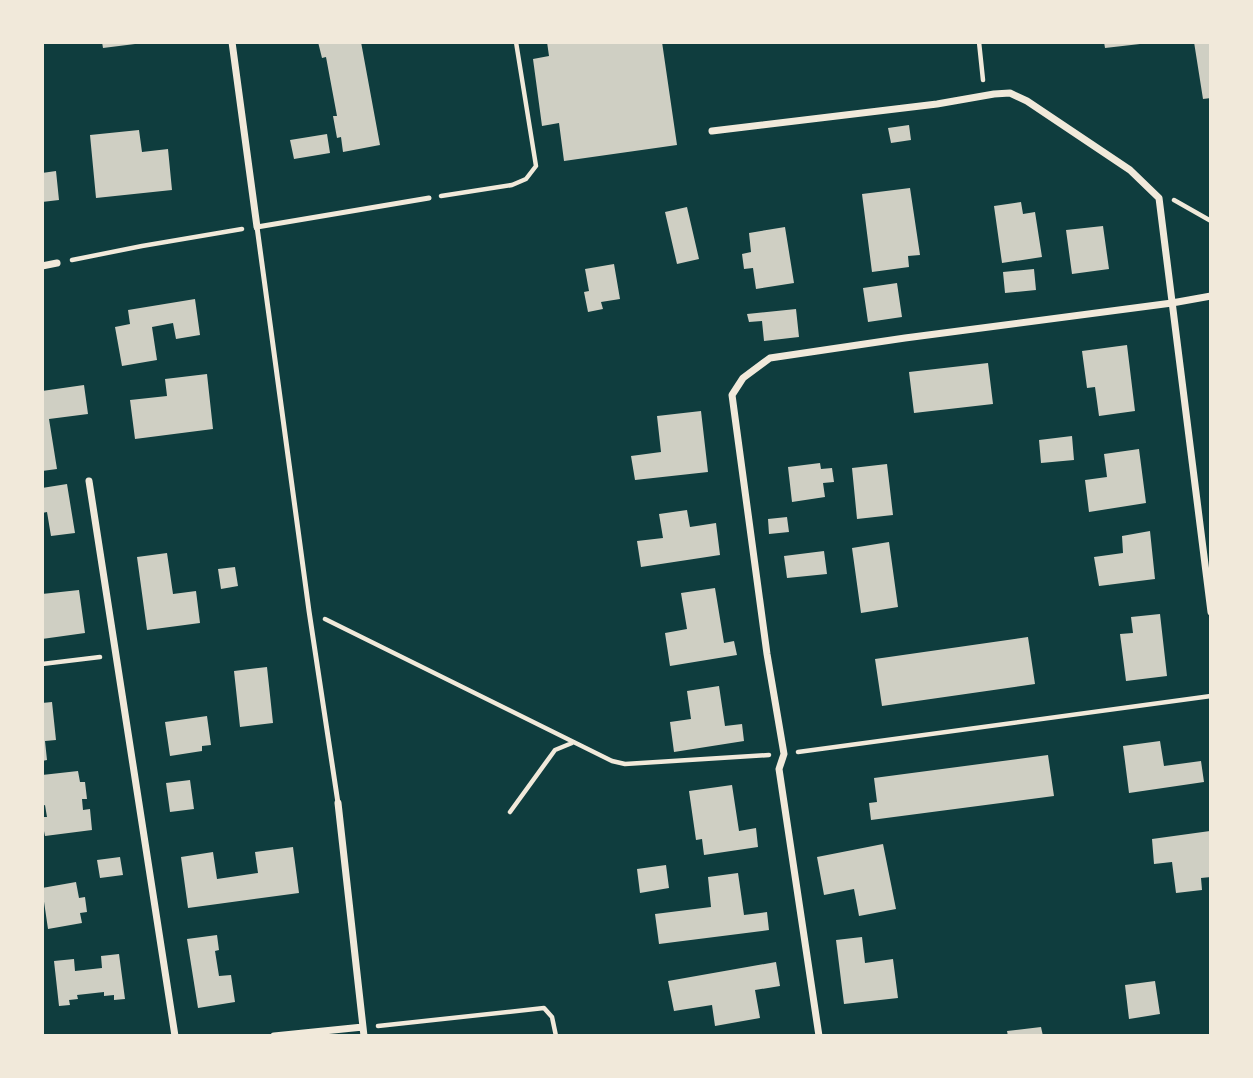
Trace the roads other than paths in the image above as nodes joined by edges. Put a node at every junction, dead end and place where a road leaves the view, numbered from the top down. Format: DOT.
graph roads {
  1 [pos="232,42"];
  2 [pos="712,131"];
  3 [pos="429,198"];
  4 [pos="257,227"];
  5 [pos="57,264"];
  6 [pos="42,266"];
  7 [pos="1211,296"];
  8 [pos="1172,303"];
  9 [pos="89,481"];
  10 [pos="1211,612"];
  11 [pos="338,803"];
  12 [pos="363,1027"];
  13 [pos="175,1036"];
  14 [pos="274,1036"];
  15 [pos="364,1036"];
  16 [pos="819,1036"];
  1 -- 4 [label="street"];
  2 -- 8 [label="street"];
  3 -- 4 [label="lane"];
  4 -- 11 [label="lane"];
  5 -- 6 [label="street"];
  7 -- 8 [label="street"];
  8 -- 10 [label="street"];
  8 -- 16 [label="street"];
  9 -- 13 [label="street"];
  11 -- 12 [label="street"];
  12 -- 14 [label="street"];
  12 -- 15 [label="street"];
}
